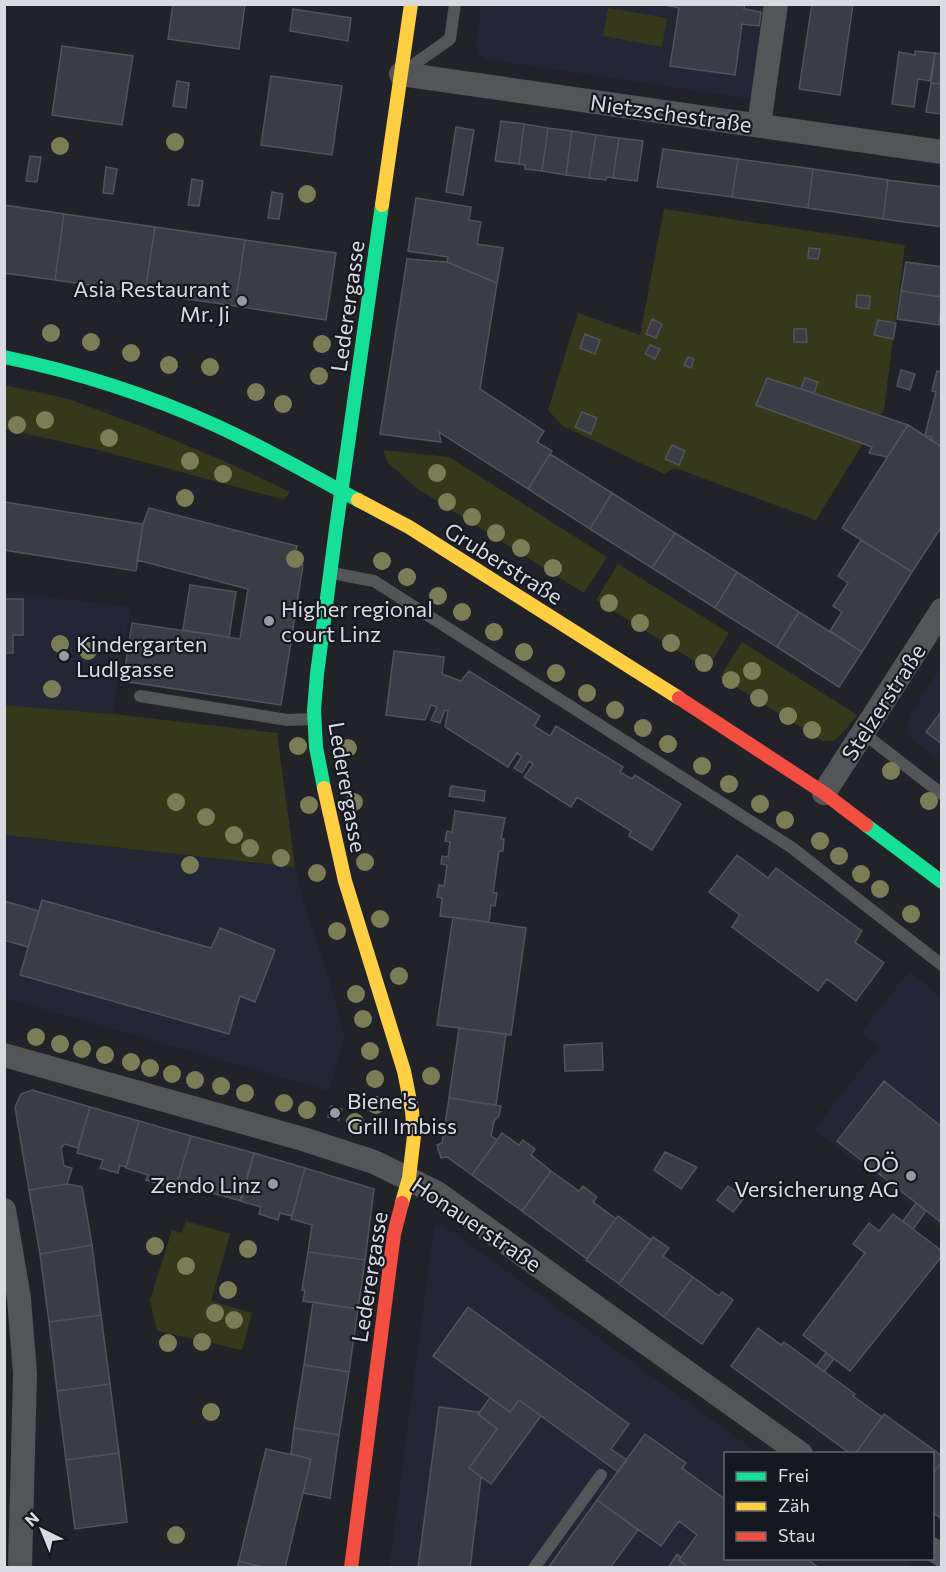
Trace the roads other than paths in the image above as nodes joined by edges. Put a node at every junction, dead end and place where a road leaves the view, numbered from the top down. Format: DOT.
graph roads {
  1 [pos="411,4"];
  2 [pos="455,4"];
  3 [pos="776,4"];
  4 [pos="401,74"];
  5 [pos="759,125"];
  6 [pos="942,152"];
  7 [pos="4,357"];
  8 [pos="342,490"];
  9 [pos="331,573"];
  10 [pos="942,610"];
  11 [pos="140,696"];
  12 [pos="314,719"];
  13 [pos="863,733"];
  14 [pos="824,793"];
  15 [pos="942,794"];
  16 [pos="942,882"];
  17 [pos="942,965"];
  18 [pos="4,1055"];
  19 [pos="409,1178"];
  20 [pos="4,1210"];
  21 [pos="798,1452"];
  22 [pos="601,1475"];
  23 [pos="21,1568"];
  24 [pos="351,1568"];
  25 [pos="534,1568"];
  1 -- 4 [label="street, Lederergasse"];
  2 -- 4 [label="lane"];
  3 -- 5 [label="street"];
  4 -- 5 [label="street, Nietzschestraße"];
  4 -- 8 [label="street, Lederergasse"];
  5 -- 6 [label="street, Nietzschestraße"];
  7 -- 8 [label="street, Gruberstraße"];
  8 -- 9 [label="street, Lederergasse"];
  8 -- 14 [label="street, Gruberstraße"];
  9 -- 12 [label="street, Lederergasse"];
  9 -- 17 [label="lane"];
  10 -- 13 [label="street, Stelzerstraße"];
  11 -- 12 [label="lane"];
  12 -- 19 [label="street, Lederergasse"];
  13 -- 14 [label="street, Stelzerstraße"];
  13 -- 15 [label="lane"];
  14 -- 16 [label="street, Gruberstraße"];
  18 -- 19 [label="street, Honauerstraße"];
  19 -- 21 [label="street, Honauerstraße"];
  19 -- 24 [label="street, Lederergasse"];
  20 -- 23 [label="street"];
  22 -- 25 [label="lane"];
}
